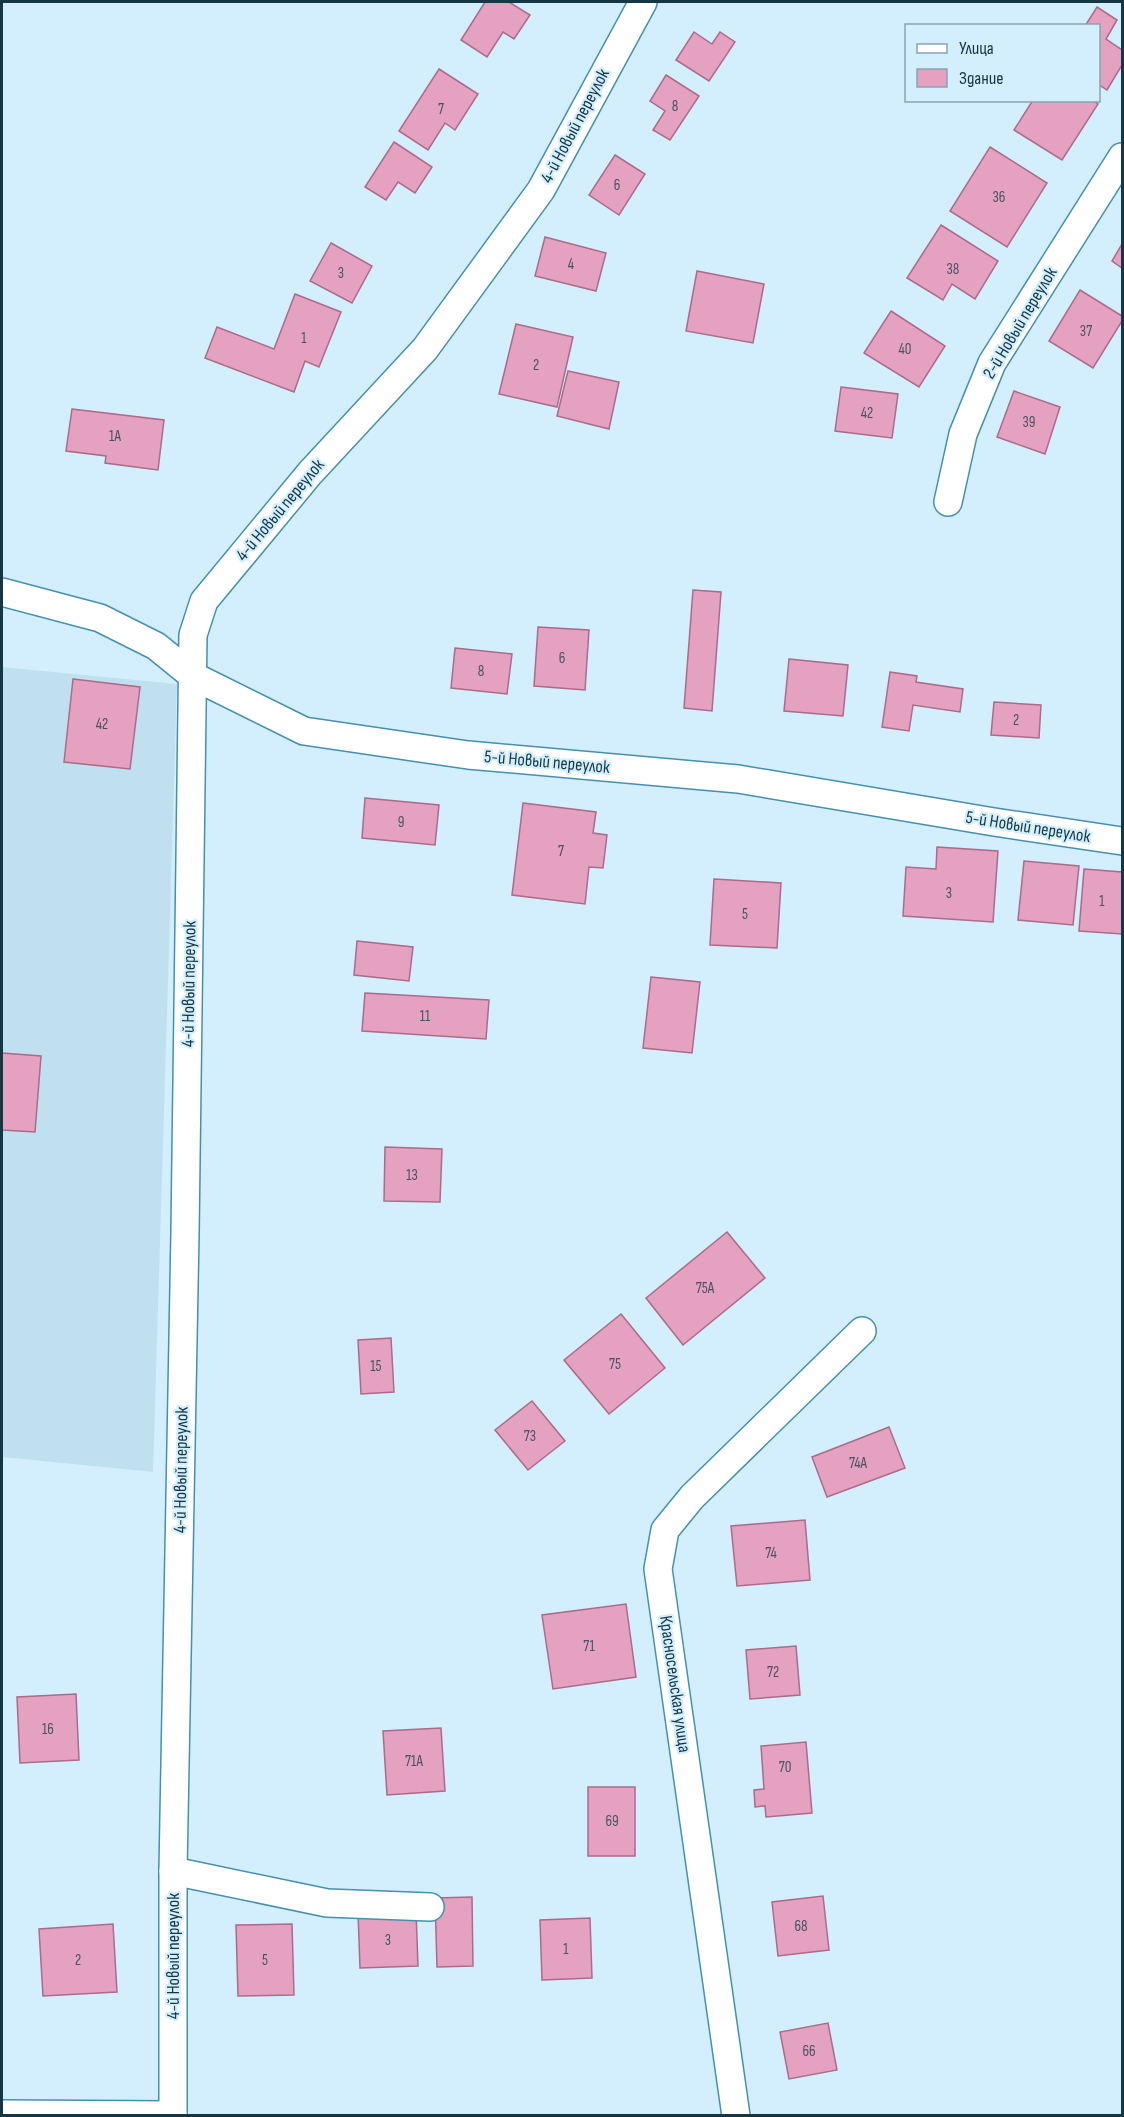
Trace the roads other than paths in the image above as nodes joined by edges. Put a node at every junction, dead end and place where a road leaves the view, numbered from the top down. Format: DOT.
graph roads {
  1 [pos="643,2"];
  2 [pos="1122,158"];
  3 [pos="948,502"];
  4 [pos="2,592"];
  5 [pos="193,676"];
  6 [pos="1122,841"];
  7 [pos="862,1332"];
  8 [pos="173,1871"];
  9 [pos="430,1907"];
  10 [pos="2,2114"];
  11 [pos="173,2115"];
  12 [pos="736,2115"];
  1 -- 5 [label="street, 4-й Новый переулок"];
  2 -- 3 [label="street, 2-й Новый переулок"];
  4 -- 5 [label="street, 5-й Новый переулок"];
  5 -- 6 [label="street, 5-й Новый переулок"];
  5 -- 8 [label="street, 4-й Новый переулок"];
  7 -- 12 [label="street, Красносельская улица"];
  8 -- 9 [label="street"];
  8 -- 11 [label="street, 4-й Новый переулок"];
  10 -- 11 [label="street"];
}
